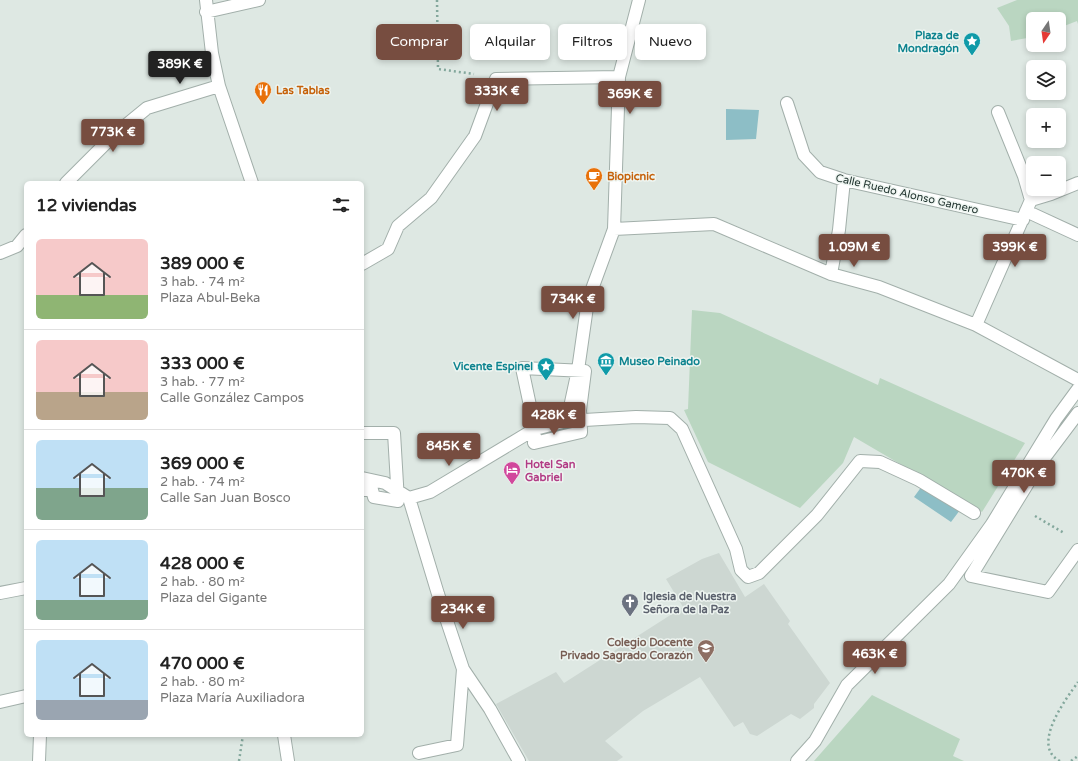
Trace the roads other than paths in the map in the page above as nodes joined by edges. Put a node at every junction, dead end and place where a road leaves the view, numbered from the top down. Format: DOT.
graph roads {
  1 [pos="259,0"];
  2 [pos="639,0"];
  3 [pos="206,6"];
  4 [pos="619,77"];
  5 [pos="219,86"];
  6 [pos="787,103"];
  7 [pos="998,112"];
  8 [pos="844,180"];
  9 [pos="68,181"];
  10 [pos="251,181"];
  11 [pos="1078,183"];
  12 [pos="1027,211"];
  13 [pos="614,229"];
  14 [pos="1078,235"];
  15 [pos="24,237"];
  16 [pos="0,253"];
  17 [pos="364,263"];
  18 [pos="831,274"];
  19 [pos="976,325"];
  20 [pos="578,370"];
  21 [pos="1078,380"];
  22 [pos="1078,389"];
  23 [pos="1078,413"];
  24 [pos="580,420"];
  25 [pos="567,421"];
  26 [pos="535,428"];
  27 [pos="364,433"];
  28 [pos="364,478"];
  29 [pos="364,490"];
  30 [pos="396,490"];
  31 [pos="409,498"];
  32 [pos="974,513"];
  33 [pos="1078,550"];
  34 [pos="24,588"];
  35 [pos="0,593"];
  36 [pos="463,669"];
  37 [pos="24,696"];
  38 [pos="4,701"];
  39 [pos="40,737"];
  40 [pos="284,737"];
  41 [pos="419,753"];
  42 [pos="39,761"];
  43 [pos="288,761"];
  44 [pos="519,761"];
  45 [pos="797,761"];
  1 -- 3 [label="street"];
  2 -- 4 [label="street"];
  3 -- 5 [label="street"];
  4 -- 13 [label="street"];
  4 -- 17 [label="street"];
  5 -- 9 [label="street"];
  5 -- 10 [label="street"];
  6 -- 8 [label="street, Calle Ruedo Alonso Gamero"];
  7 -- 12 [label="street"];
  8 -- 12 [label="street, Calle Ruedo Alonso Gamero"];
  8 -- 18 [label="street"];
  11 -- 12 [label="street"];
  12 -- 14 [label="street, Calle Ruedo Alonso Gamero"];
  12 -- 19 [label="street"];
  13 -- 18 [label="street"];
  13 -- 20 [label="street"];
  15 -- 16 [label="street"];
  18 -- 19 [label="street"];
  19 -- 21 [label="street"];
  20 -- 24 [label="street"];
  20 -- 25 [label="street"];
  20 -- 26 [label="street"];
  22 -- 45 [label="street"];
  23 -- 33 [label="street"];
  24 -- 25 [label="street"];
  24 -- 26 [label="street"];
  24 -- 32 [label="street"];
  25 -- 26 [label="street"];
  26 -- 31 [label="street"];
  27 -- 30 [label="street"];
  28 -- 30 [label="street"];
  29 -- 30 [label="street"];
  30 -- 31 [label="street"];
  31 -- 36 [label="street"];
  34 -- 35 [label="street"];
  36 -- 41 [label="street"];
  36 -- 44 [label="street"];
  37 -- 38 [label="street"];
  39 -- 42 [label="street"];
  40 -- 43 [label="street"];
}
